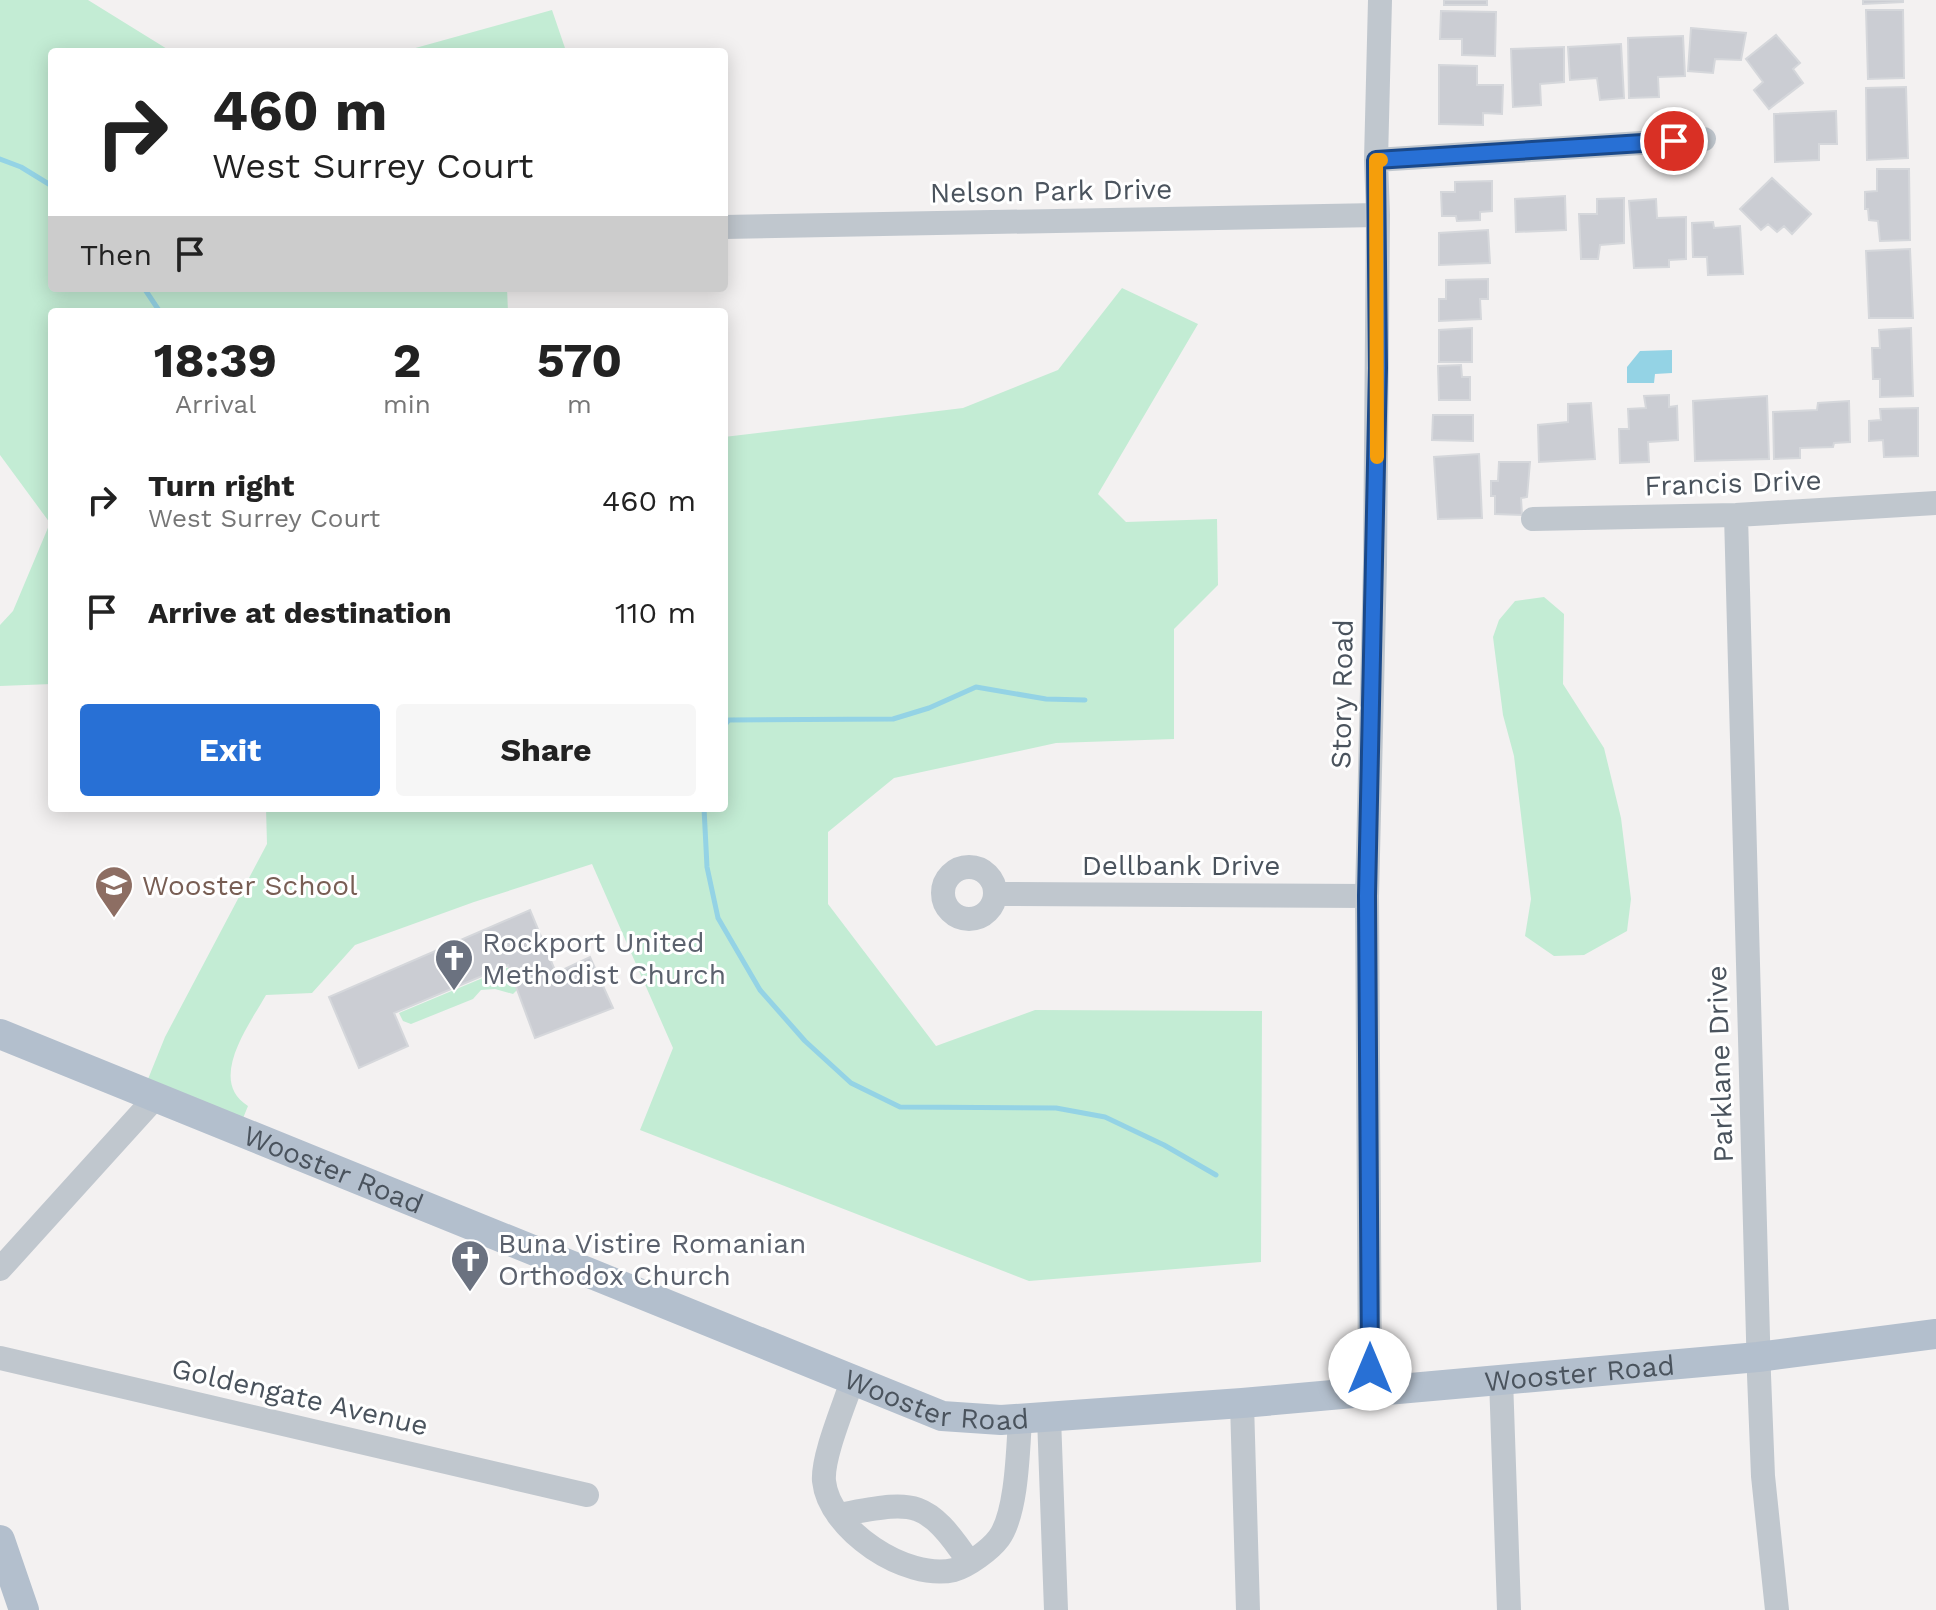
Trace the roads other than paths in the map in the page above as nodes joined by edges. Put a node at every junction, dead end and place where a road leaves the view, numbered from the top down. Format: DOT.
graph roads {
  1 [pos="1380,0"];
  2 [pos="1704,139"];
  3 [pos="1376,160"];
  4 [pos="1378,215"];
  5 [pos="728,227"];
  6 [pos="1936,503"];
  7 [pos="1736,515"];
  8 [pos="1533,519"];
  9 [pos="995,894"];
  10 [pos="1367,896"];
  11 [pos="0,1034"];
  12 [pos="155,1098"];
  13 [pos="0,1269"];
  14 [pos="1936,1334"];
  15 [pos="1758,1357"];
  16 [pos="0,1358"];
  17 [pos="1501,1379"];
  18 [pos="852,1381"];
  19 [pos="1370,1390"];
  20 [pos="1242,1403"];
  21 [pos="1034,1418"];
  22 [pos="587,1495"];
  23 [pos="838,1515"];
  24 [pos="3,1556"];
  25 [pos="969,1562"];
  26 [pos="24,1610"];
  27 [pos="1056,1610"];
  28 [pos="1248,1610"];
  29 [pos="1509,1610"];
  30 [pos="1777,1610"];
  1 -- 3 [label="street, Story Road"];
  2 -- 3 [label="street"];
  3 -- 4 [label="street, Story Road"];
  4 -- 5 [label="street, Nelson Park Drive"];
  4 -- 10 [label="street, Story Road"];
  6 -- 7 [label="street, Francis Drive"];
  7 -- 8 [label="street, Francis Drive"];
  7 -- 15 [label="street, Parklane Drive"];
  9 -- 10 [label="street, Dellbank Drive"];
  10 -- 19 [label="street, Story Road"];
  11 -- 12 [label="main road, Wooster Road"];
  12 -- 13 [label="street"];
  12 -- 18 [label="main road, Wooster Road"];
  14 -- 15 [label="main road, Wooster Road"];
  15 -- 17 [label="main road, Wooster Road"];
  15 -- 30 [label="street, Parklane Drive"];
  16 -- 22 [label="street, Goldengate Avenue"];
  17 -- 19 [label="main road, Wooster Road"];
  17 -- 29 [label="street"];
  18 -- 21 [label="main road, Wooster Road"];
  18 -- 23 [label="street"];
  19 -- 20 [label="main road, Wooster Road"];
  20 -- 21 [label="main road, Wooster Road"];
  20 -- 28 [label="street"];
  21 -- 25 [label="street"];
  21 -- 27 [label="street"];
  23 -- 25 [label="street"];
  23 -- 25 [label="street"];
  24 -- 26 [label="main road"];
}
